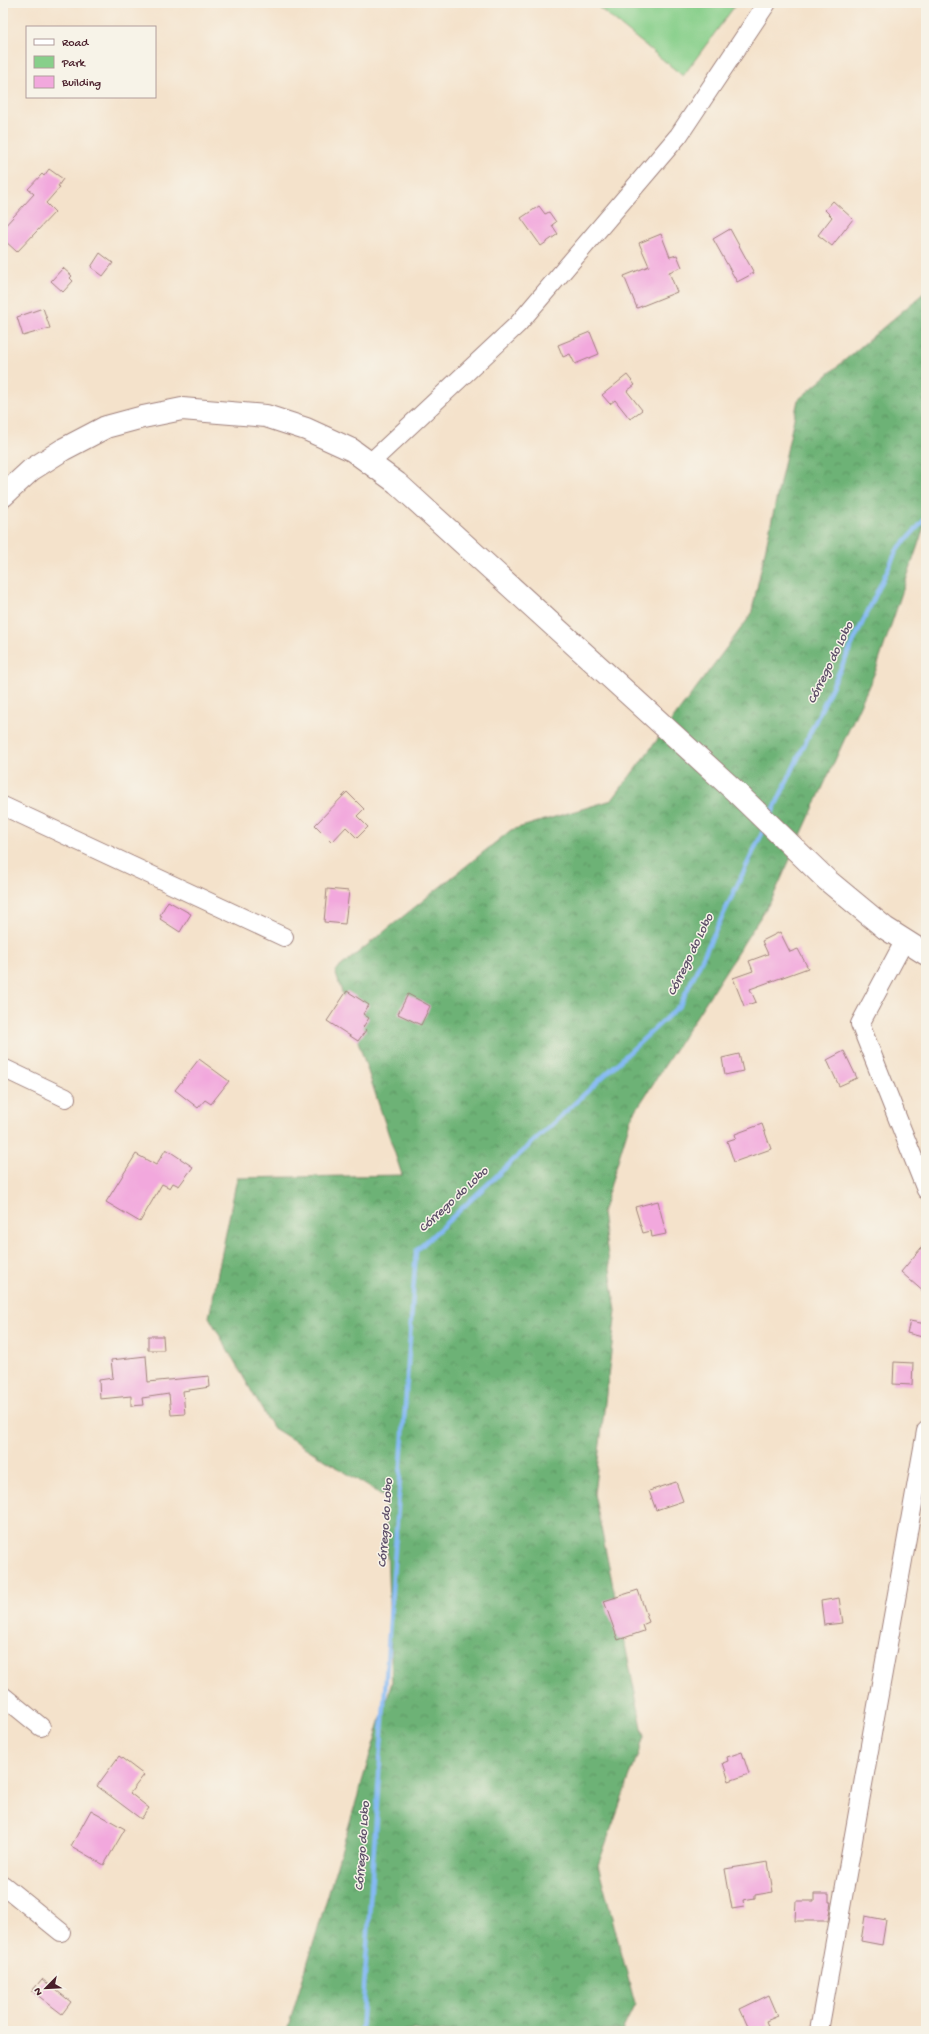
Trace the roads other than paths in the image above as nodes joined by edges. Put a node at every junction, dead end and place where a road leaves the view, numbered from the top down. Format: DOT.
graph roads {
  1 [pos="767,3"];
  2 [pos="370,463"];
  3 [pos="3,496"];
  4 [pos="3,806"];
  5 [pos="284,937"];
  6 [pos="905,940"];
  7 [pos="926,954"];
  8 [pos="3,1068"];
  9 [pos="66,1098"];
  10 [pos="926,1190"];
  11 [pos="926,1431"];
  12 [pos="3,1696"];
  13 [pos="41,1727"];
  14 [pos="3,1885"];
  15 [pos="61,1932"];
  16 [pos="819,2031"];
  1 -- 2 [label="street"];
  2 -- 3 [label="street"];
  2 -- 6 [label="street"];
  4 -- 5 [label="street"];
  6 -- 7 [label="street"];
  6 -- 10 [label="street"];
  8 -- 9 [label="street"];
  11 -- 16 [label="street"];
  12 -- 13 [label="street"];
  14 -- 15 [label="street"];
}
